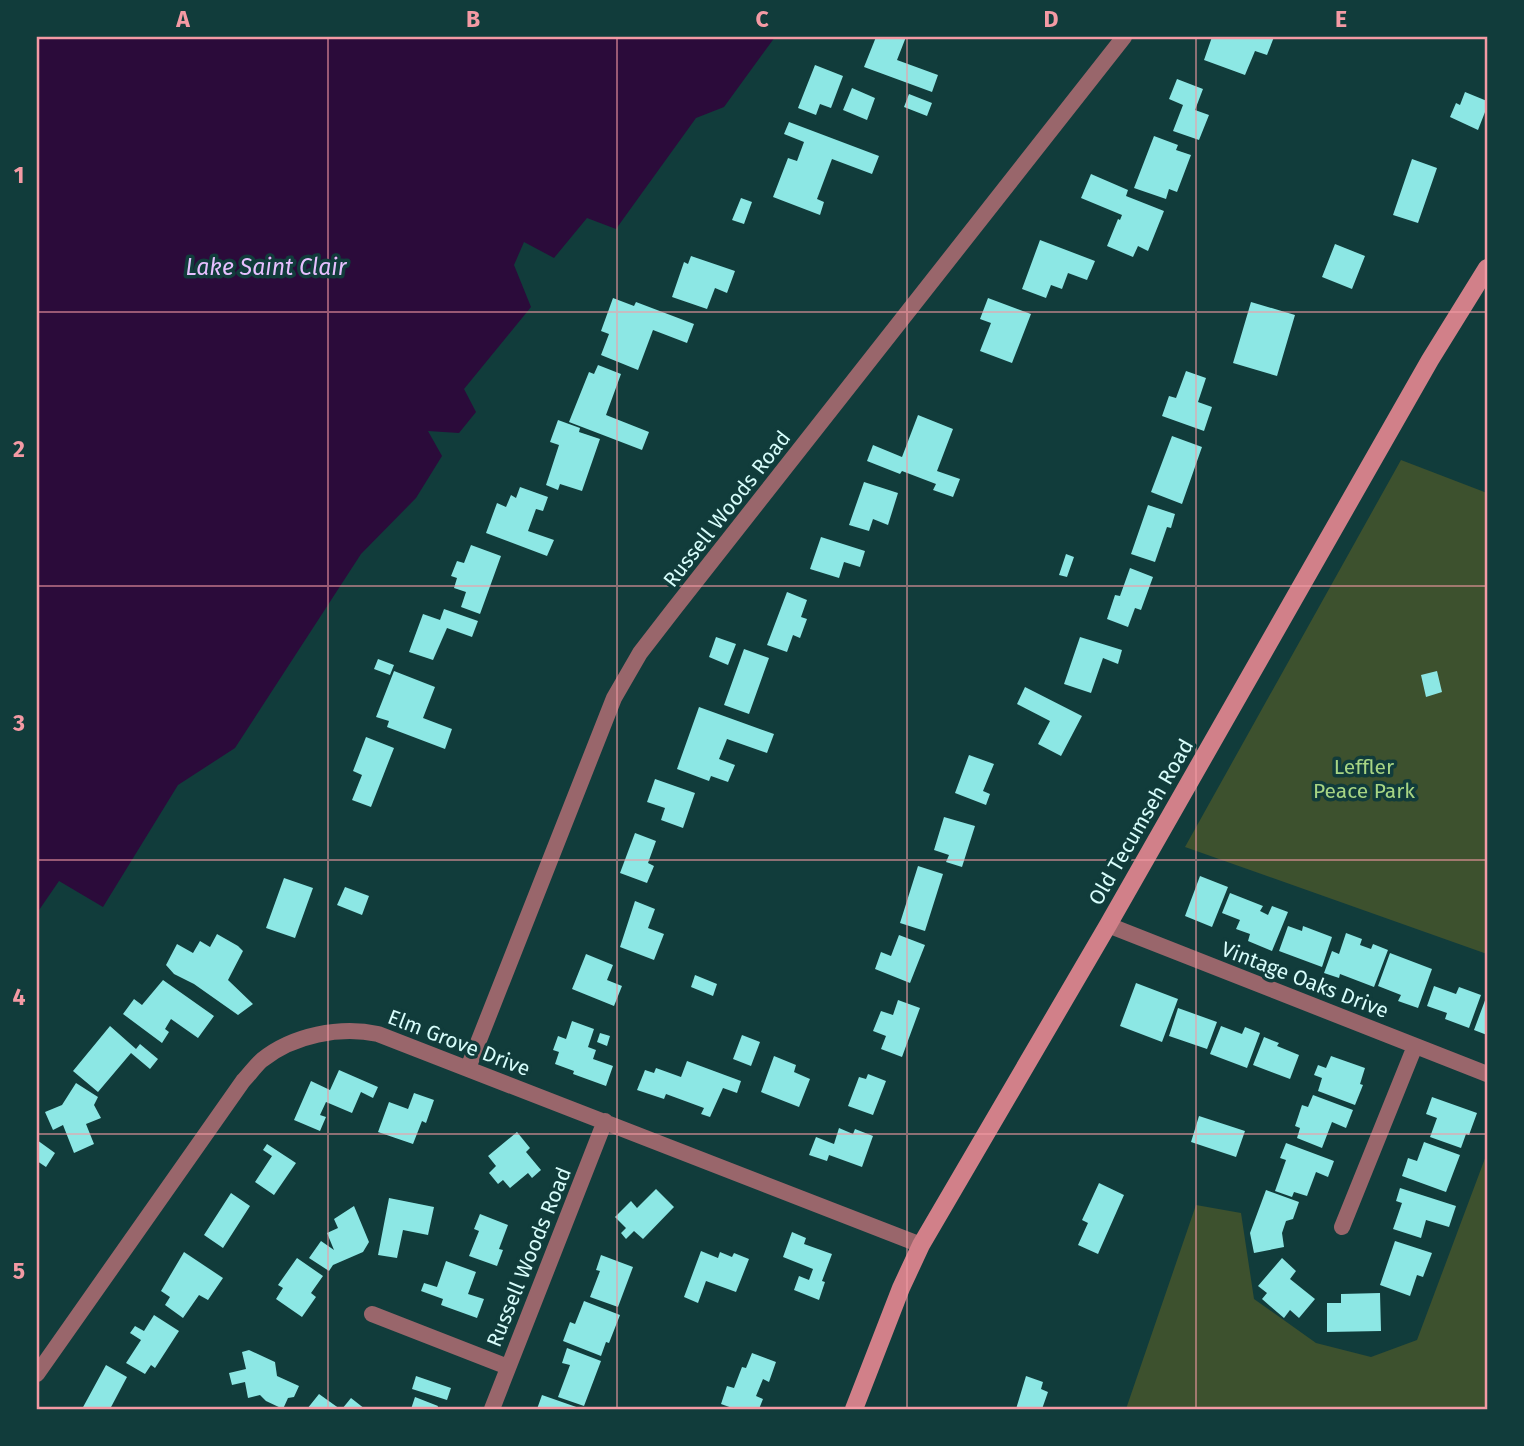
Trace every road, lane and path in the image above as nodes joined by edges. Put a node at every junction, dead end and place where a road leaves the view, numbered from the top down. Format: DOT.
graph roads {
  1 [pos="1124,37"];
  2 [pos="1487,268"];
  3 [pos="1108,925"];
  4 [pos="1415,1046"];
  5 [pos="468,1068"];
  6 [pos="1487,1074"];
  7 [pos="605,1121"];
  8 [pos="1342,1227"];
  9 [pos="921,1245"];
  10 [pos="372,1314"];
  11 [pos="508,1367"];
  12 [pos="37,1374"];
  13 [pos="492,1409"];
  14 [pos="854,1409"];
  1 -- 5 [label="street, Russell Woods Road"];
  2 -- 3 [label="main road, Old Tecumseh Road"];
  3 -- 4 [label="street, Vintage Oaks Drive"];
  3 -- 9 [label="main road, Old Tecumseh Road"];
  4 -- 6 [label="street, Vintage Oaks Drive"];
  4 -- 8 [label="street"];
  5 -- 7 [label="street, Elm Grove Drive"];
  5 -- 12 [label="street, Elm Grove Drive"];
  7 -- 9 [label="street, Elm Grove Drive"];
  7 -- 11 [label="street, Russell Woods Road"];
  9 -- 14 [label="main road, Old Tecumseh Road"];
  10 -- 11 [label="street"];
  11 -- 13 [label="street, Russell Woods Road"];
}
